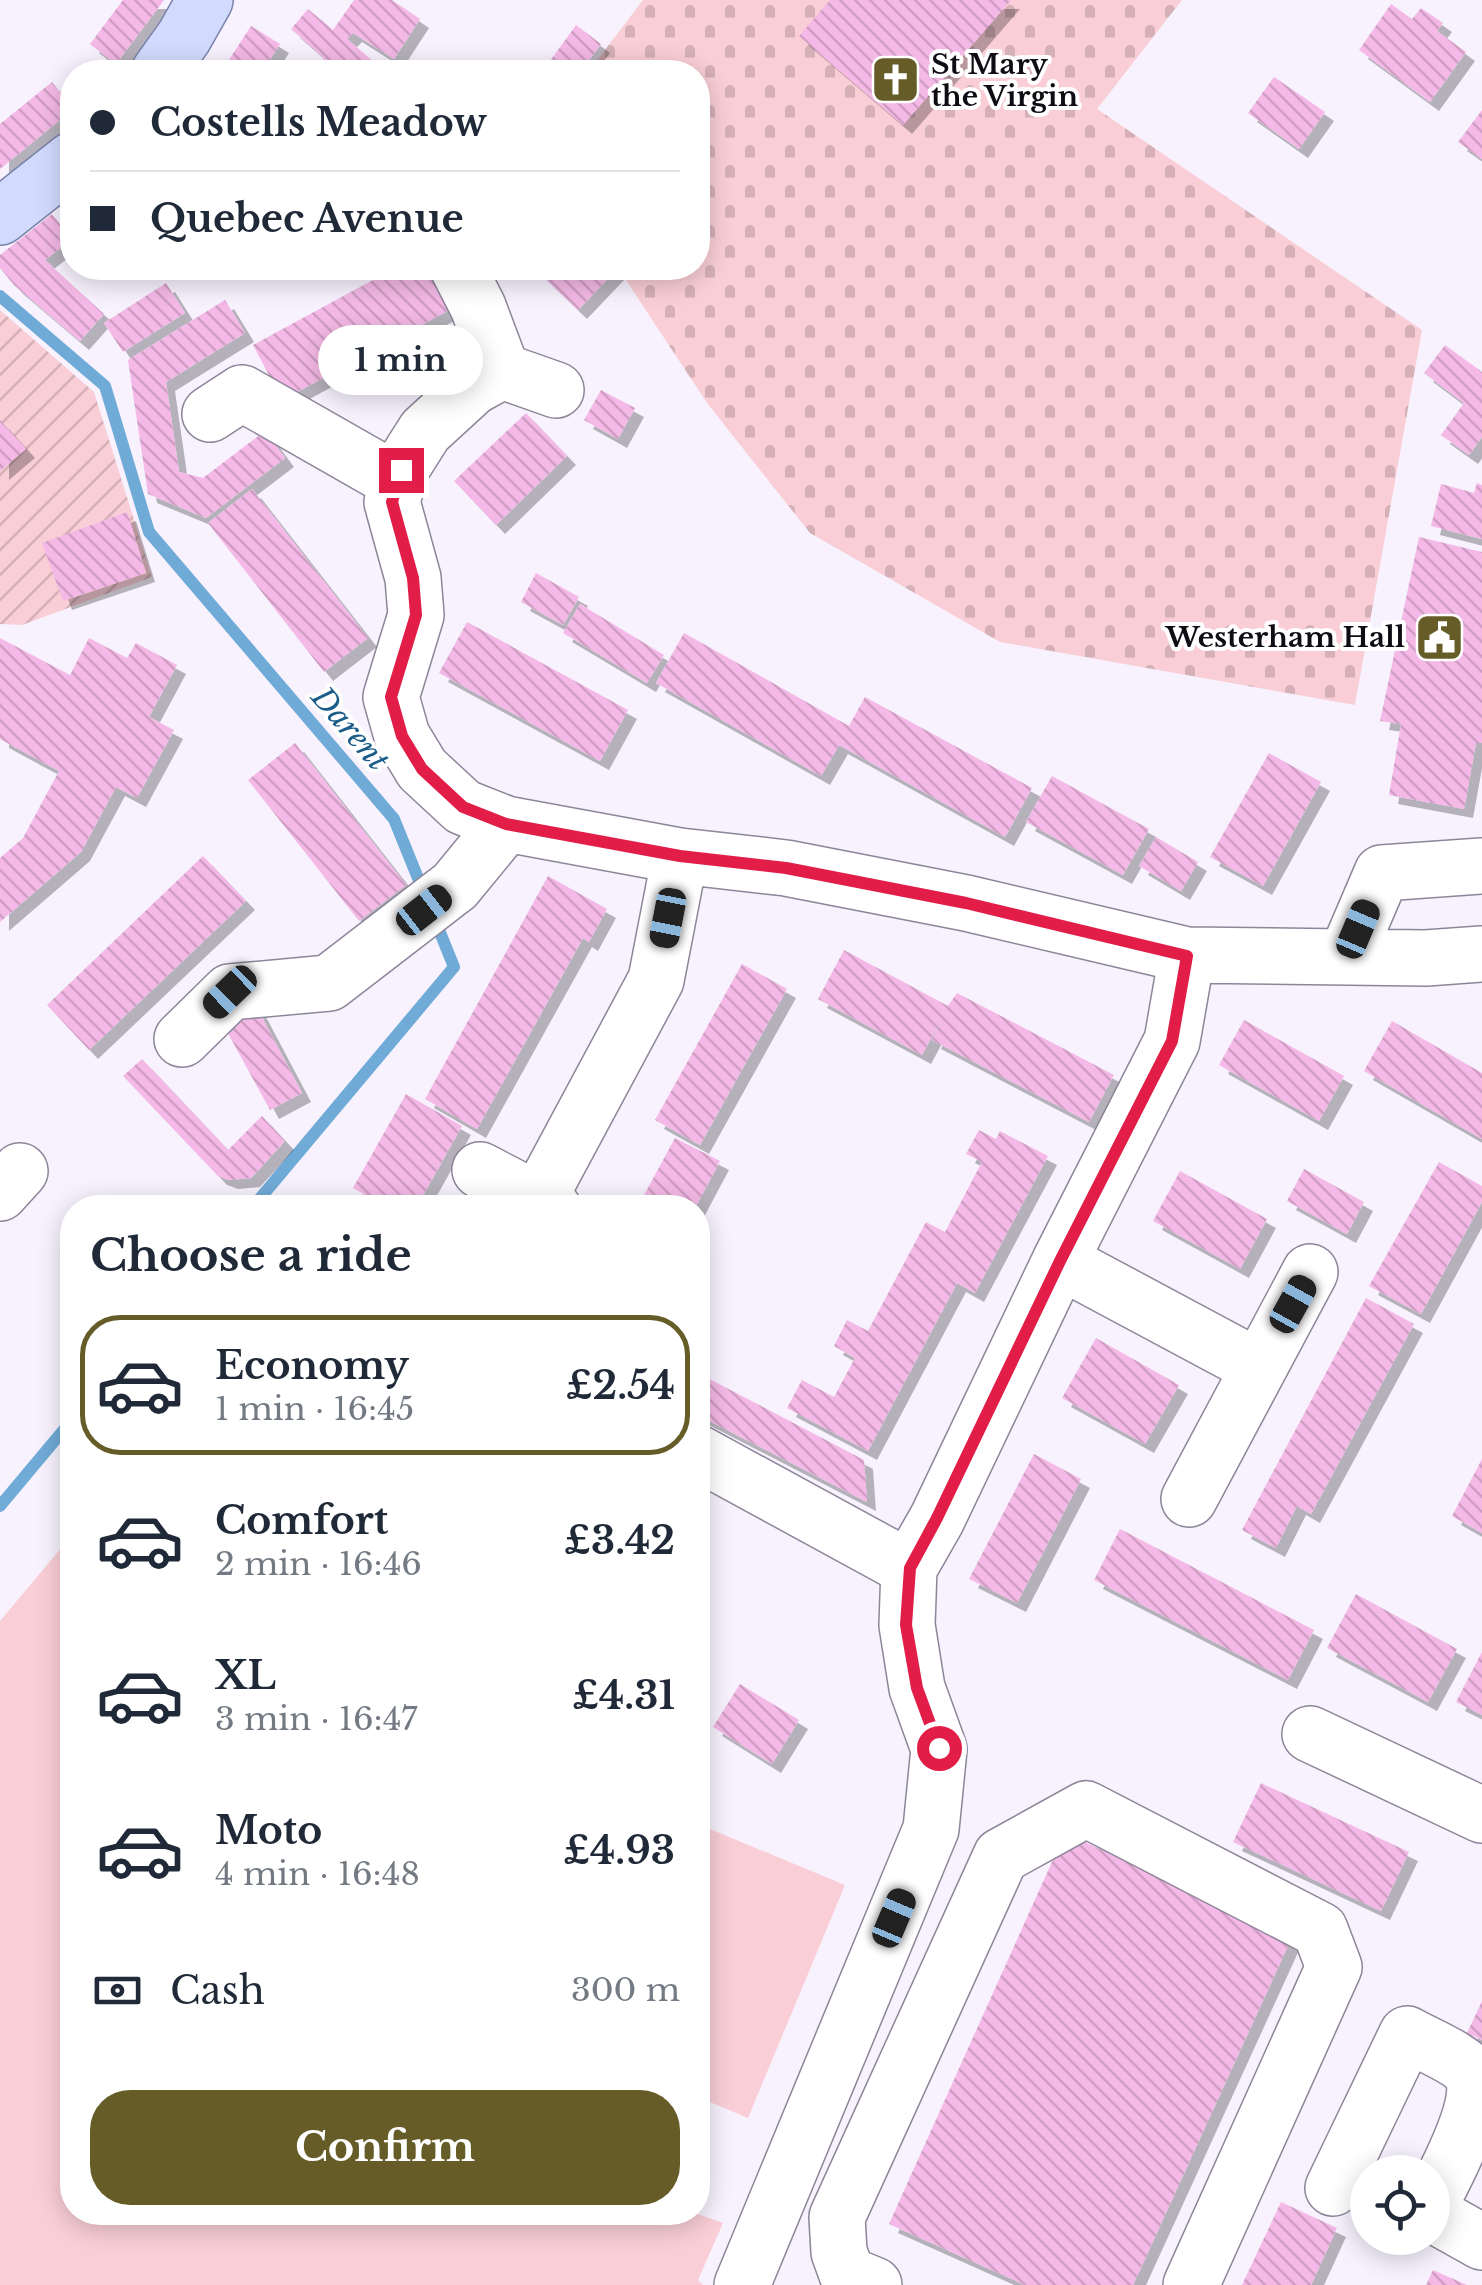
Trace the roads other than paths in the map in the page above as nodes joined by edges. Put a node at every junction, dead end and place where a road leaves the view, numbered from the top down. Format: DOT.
graph roads {
  1 [pos="205,0"];
  2 [pos="168,60"];
  3 [pos="60,168"];
  4 [pos="4,207"];
  5 [pos="464,280"];
  6 [pos="502,371"];
  7 [pos="556,390"];
  8 [pos="210,414"];
  9 [pos="398,482"];
  10 [pos="506,824"];
  11 [pos="680,856"];
  12 [pos="1482,866"];
  13 [pos="1482,954"];
  14 [pos="1187,956"];
  15 [pos="1346,957"];
  16 [pos="182,1039"];
  17 [pos="512,1193"];
  18 [pos="1060,1261"];
  19 [pos="1310,1272"];
  20 [pos="1258,1367"];
  21 [pos="710,1460"];
  22 [pos="1189,1499"];
  23 [pos="910,1568"];
  24 [pos="1310,1734"];
  25 [pos="1482,1815"];
  26 [pos="1450,2164"];
  27 [pos="1333,2188"];
  28 [pos="1450,2224"];
  29 [pos="1482,2242"];
  30 [pos="742,2285"];
  31 [pos="874,2285"];
  32 [pos="1191,2285"];
  1 -- 2 [label="main road"];
  3 -- 4 [label="main road"];
  5 -- 6 [label="street"];
  6 -- 7 [label="street"];
  6 -- 9 [label="street"];
  8 -- 9 [label="street"];
  9 -- 10 [label="street"];
  10 -- 11 [label="street"];
  10 -- 16 [label="street"];
  11 -- 14 [label="street"];
  11 -- 17 [label="street"];
  12 -- 15 [label="street"];
  13 -- 15 [label="street"];
  14 -- 15 [label="street"];
  14 -- 18 [label="street"];
  18 -- 20 [label="street"];
  18 -- 23 [label="street"];
  19 -- 20 [label="street"];
  20 -- 22 [label="street"];
  21 -- 23 [label="street"];
  23 -- 30 [label="street"];
  24 -- 25 [label="street"];
  26 -- 27 [label="street"];
  28 -- 29 [label="street"];
  31 -- 32 [label="street"];
}
